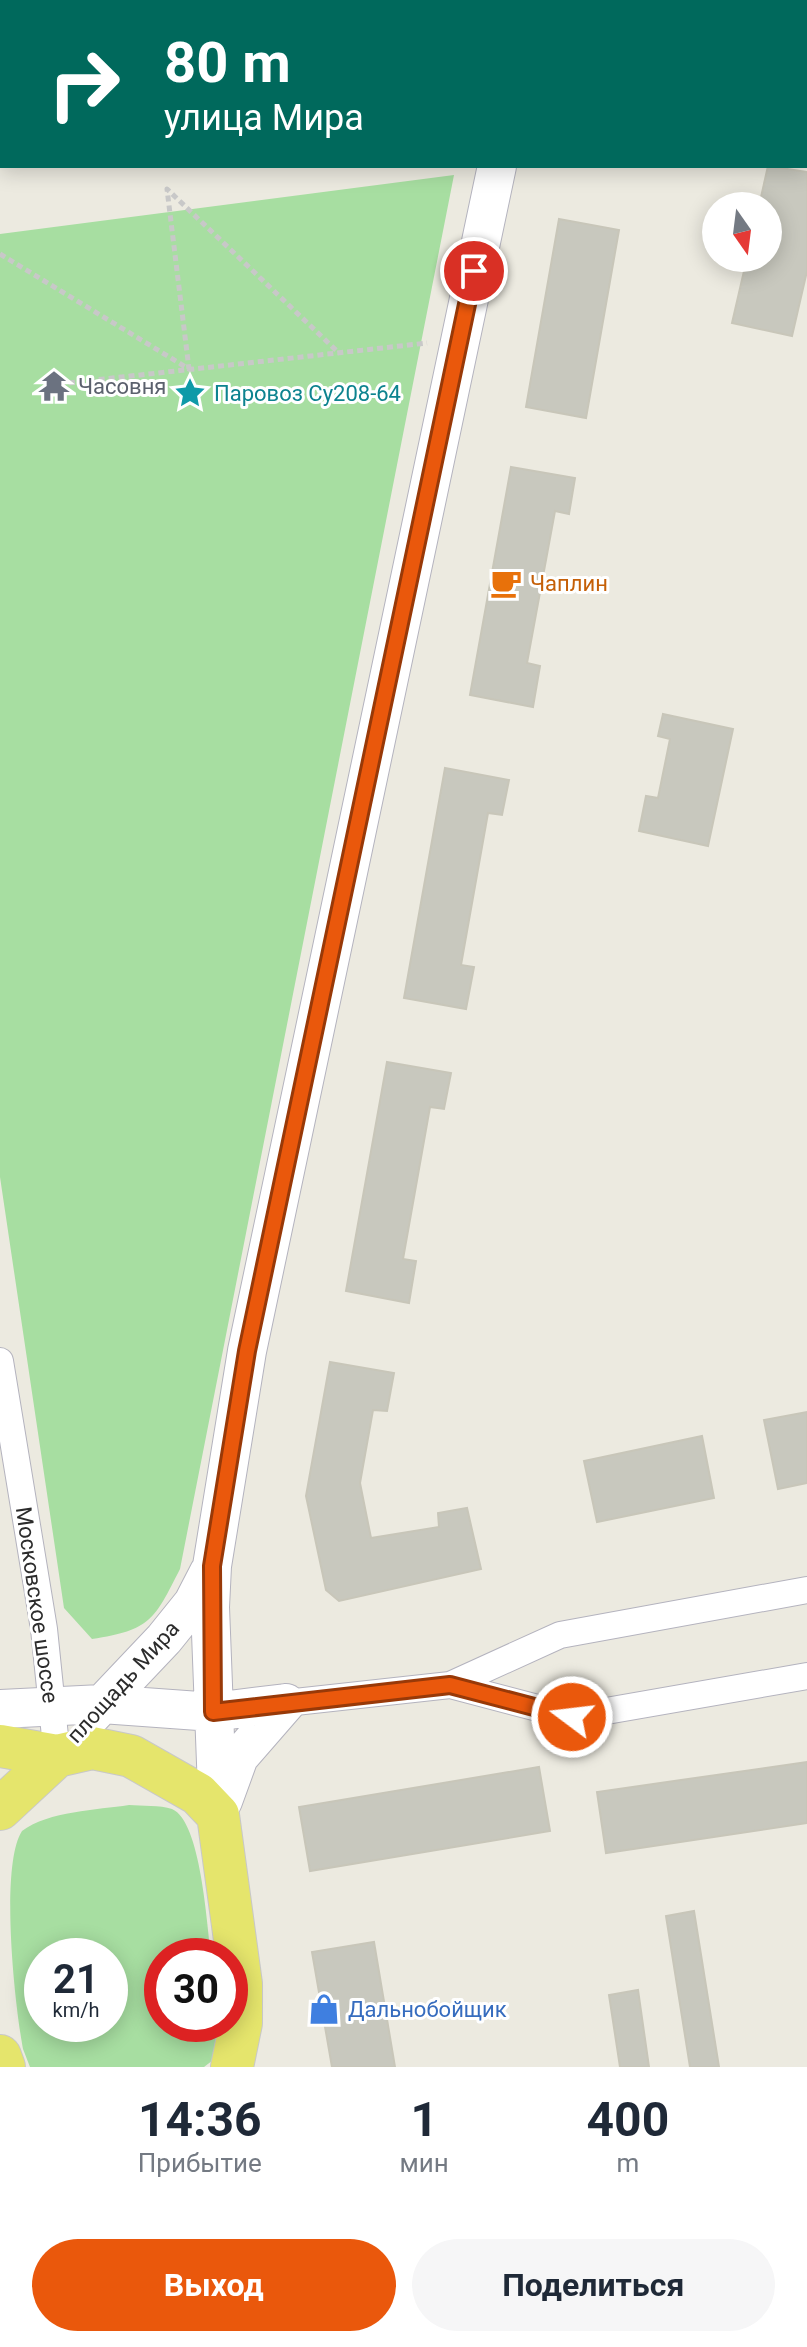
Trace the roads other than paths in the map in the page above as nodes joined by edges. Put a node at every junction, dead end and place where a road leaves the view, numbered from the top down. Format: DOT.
graph roads {
  1 [pos="497,168"];
  2 [pos="0,1361"];
  3 [pos="212,1566"];
  4 [pos="807,1590"];
  5 [pos="807,1676"];
  6 [pos="450,1685"];
  7 [pos="286,1703"];
  8 [pos="102,1704"];
  9 [pos="51,1706"];
  10 [pos="0,1709"];
  11 [pos="213,1712"];
  12 [pos="0,1746"];
  13 [pos="57,1756"];
  14 [pos="0,1809"];
  15 [pos="218,1815"];
  16 [pos="0,2056"];
  17 [pos="4,2067"];
  18 [pos="232,2067"];
  1 -- 3 [label="street"];
  2 -- 9 [label="street, Московское шоссе"];
  3 -- 8 [label="street, площадь Мира"];
  3 -- 11 [label="street"];
  4 -- 6 [label="street"];
  5 -- 6 [label="street"];
  6 -- 7 [label="street"];
  7 -- 11 [label="street"];
  7 -- 15 [label="street"];
  8 -- 9 [label="street"];
  8 -- 11 [label="street"];
  8 -- 13 [label="street, площадь Мира"];
  9 -- 10 [label="street"];
  9 -- 13 [label="street, Московское шоссе"];
  11 -- 15 [label="street"];
  12 -- 13 [label="main road, площадь Мира"];
  13 -- 14 [label="main road, площадь Мира"];
  13 -- 15 [label="main road, площадь Мира"];
  15 -- 18 [label="main road"];
  16 -- 17 [label="main road"];
}
